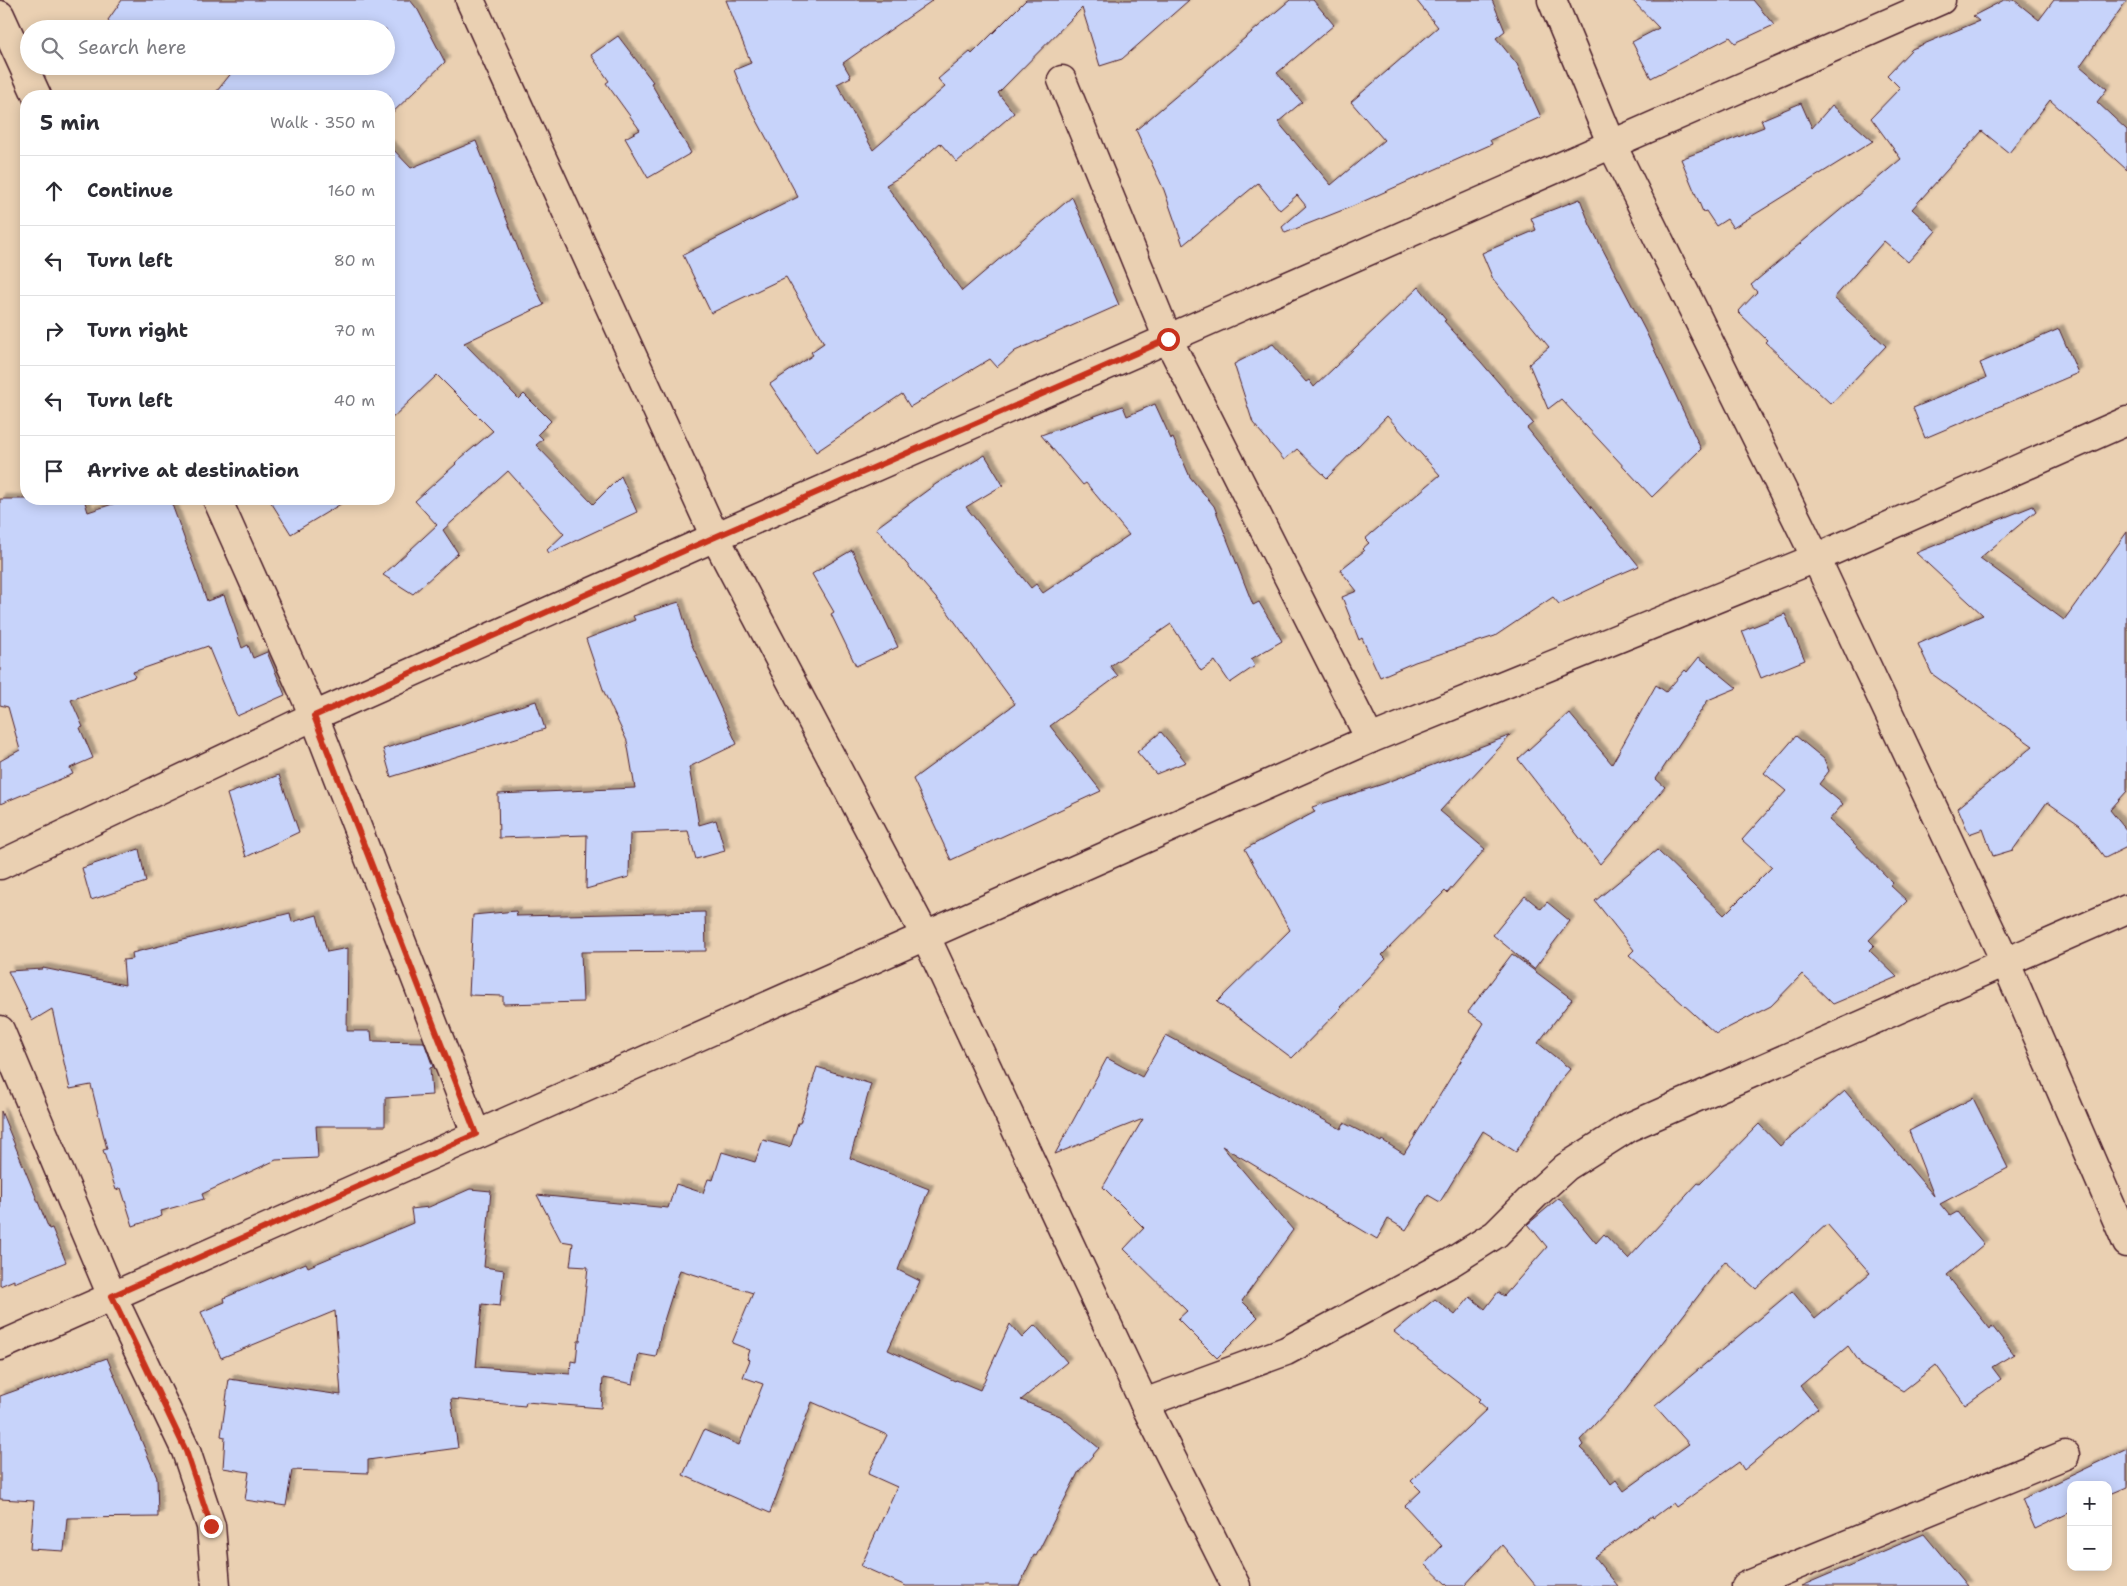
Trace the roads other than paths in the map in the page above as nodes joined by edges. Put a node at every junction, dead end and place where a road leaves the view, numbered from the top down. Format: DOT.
graph roads {
  1 [pos="470,0"];
  2 [pos="1552,0"];
  3 [pos="1941,0"];
  4 [pos="0,15"];
  5 [pos="20,59"];
  6 [pos="27,75"];
  7 [pos="1062,80"];
  8 [pos="34,90"];
  9 [pos="1612,145"];
  10 [pos="1168,339"];
  11 [pos="2127,421"];
  12 [pos="220,505"];
  13 [pos="715,537"];
  14 [pos="1816,558"];
  15 [pos="314,716"];
  16 [pos="1370,739"];
  17 [pos="0,865"];
  18 [pos="2127,908"];
  19 [pos="926,937"];
  20 [pos="2005,961"];
  21 [pos="0,1030"];
  22 [pos="476,1134"];
  23 [pos="2127,1243"];
  24 [pos="112,1296"];
  25 [pos="0,1346"];
  26 [pos="1144,1404"];
  27 [pos="2065,1455"];
  28 [pos="216,1586"];
  29 [pos="1236,1586"];
  30 [pos="1746,1586"];
  1 -- 13 [label="street"];
  2 -- 9 [label="street"];
  3 -- 9 [label="street"];
  4 -- 5 [label="street"];
  6 -- 8 [label="street"];
  7 -- 10 [label="street"];
  9 -- 10 [label="street"];
  9 -- 14 [label="street"];
  10 -- 13 [label="street"];
  10 -- 16 [label="street"];
  11 -- 14 [label="street"];
  12 -- 15 [label="street"];
  13 -- 15 [label="street"];
  13 -- 19 [label="street"];
  14 -- 16 [label="street"];
  14 -- 20 [label="street"];
  15 -- 17 [label="street"];
  15 -- 22 [label="street"];
  16 -- 19 [label="street"];
  18 -- 20 [label="street"];
  19 -- 22 [label="street"];
  19 -- 26 [label="street"];
  20 -- 23 [label="street"];
  20 -- 26 [label="street"];
  21 -- 24 [label="street"];
  22 -- 24 [label="street"];
  24 -- 25 [label="street"];
  24 -- 28 [label="street"];
  26 -- 29 [label="street"];
  27 -- 30 [label="street"];
}
